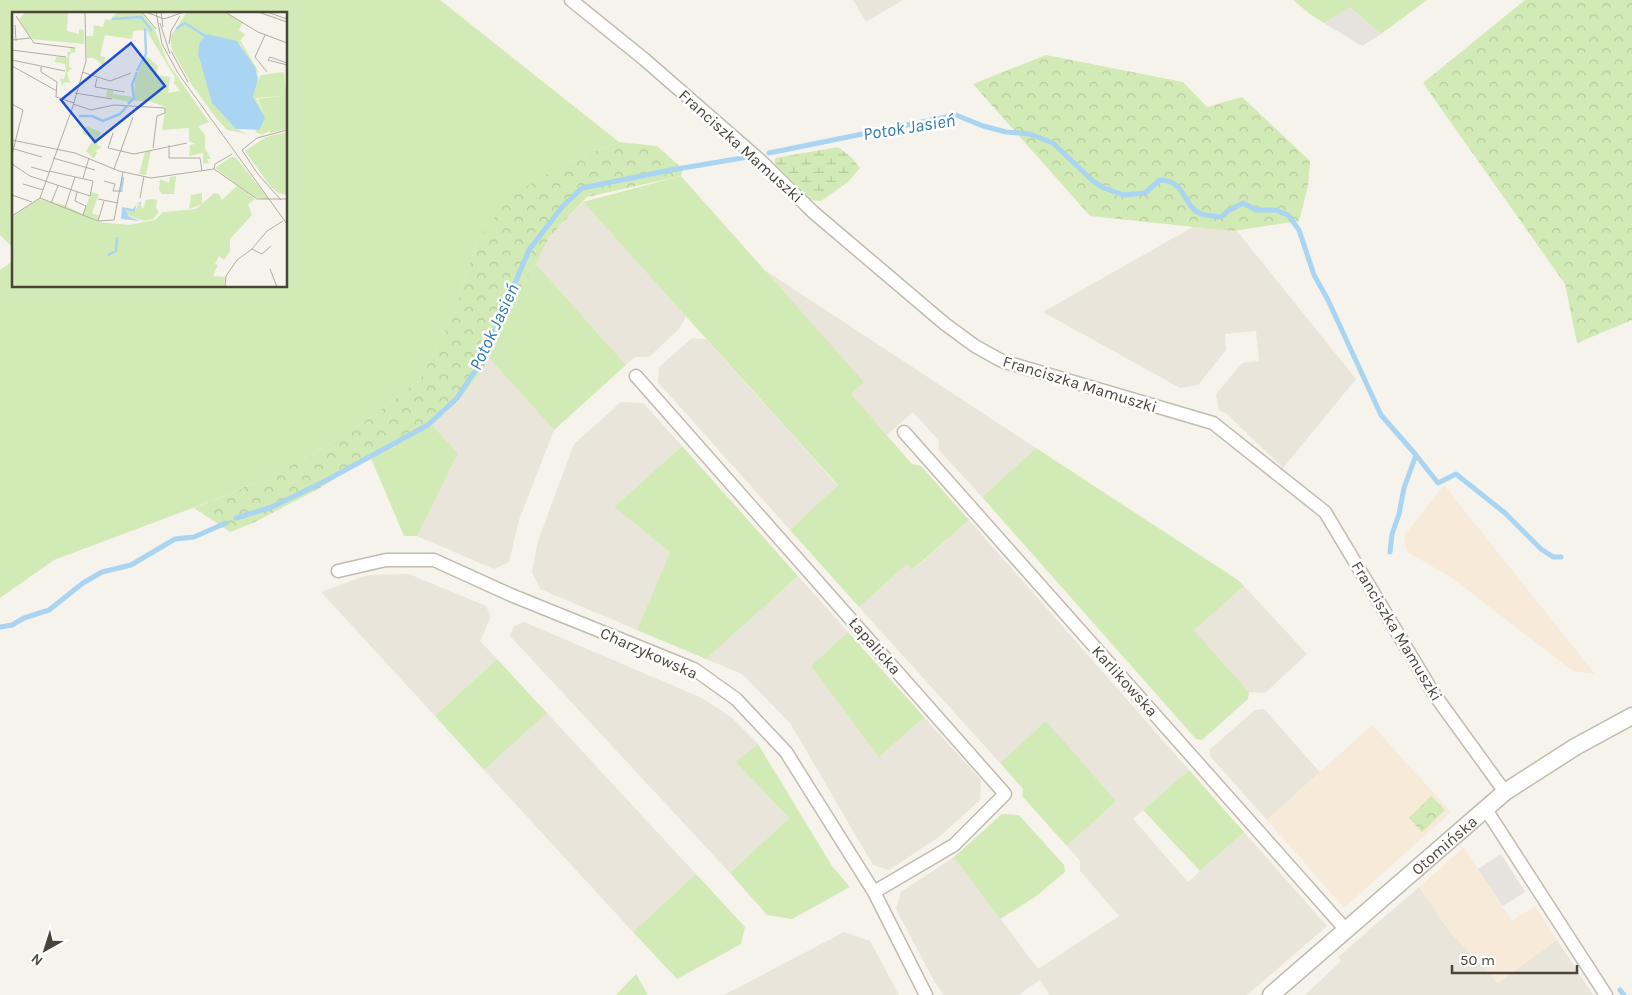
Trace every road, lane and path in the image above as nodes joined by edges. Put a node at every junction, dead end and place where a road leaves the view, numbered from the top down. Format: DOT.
graph roads {
  1 [pos="571,0"];
  2 [pos="636,376"];
  3 [pos="904,432"];
  4 [pos="338,571"];
  5 [pos="1632,716"];
  6 [pos="1505,792"];
  7 [pos="1485,808"];
  8 [pos="874,892"];
  9 [pos="1346,930"];
  10 [pos="926,995"];
  11 [pos="1271,995"];
  12 [pos="1606,995"];
  1 -- 6 [label="street, Franciszka Mamuszki"];
  2 -- 8 [label="street, Łapalicka"];
  3 -- 9 [label="street, Karlikowska"];
  4 -- 8 [label="street, Charzykowska"];
  5 -- 6 [label="street, Otomińska"];
  6 -- 7 [label="street, Otomińska"];
  7 -- 9 [label="street, Otomińska"];
  7 -- 12 [label="street"];
  8 -- 10 [label="street, Charzykowska"];
  9 -- 11 [label="street, Otomińska"];
}
